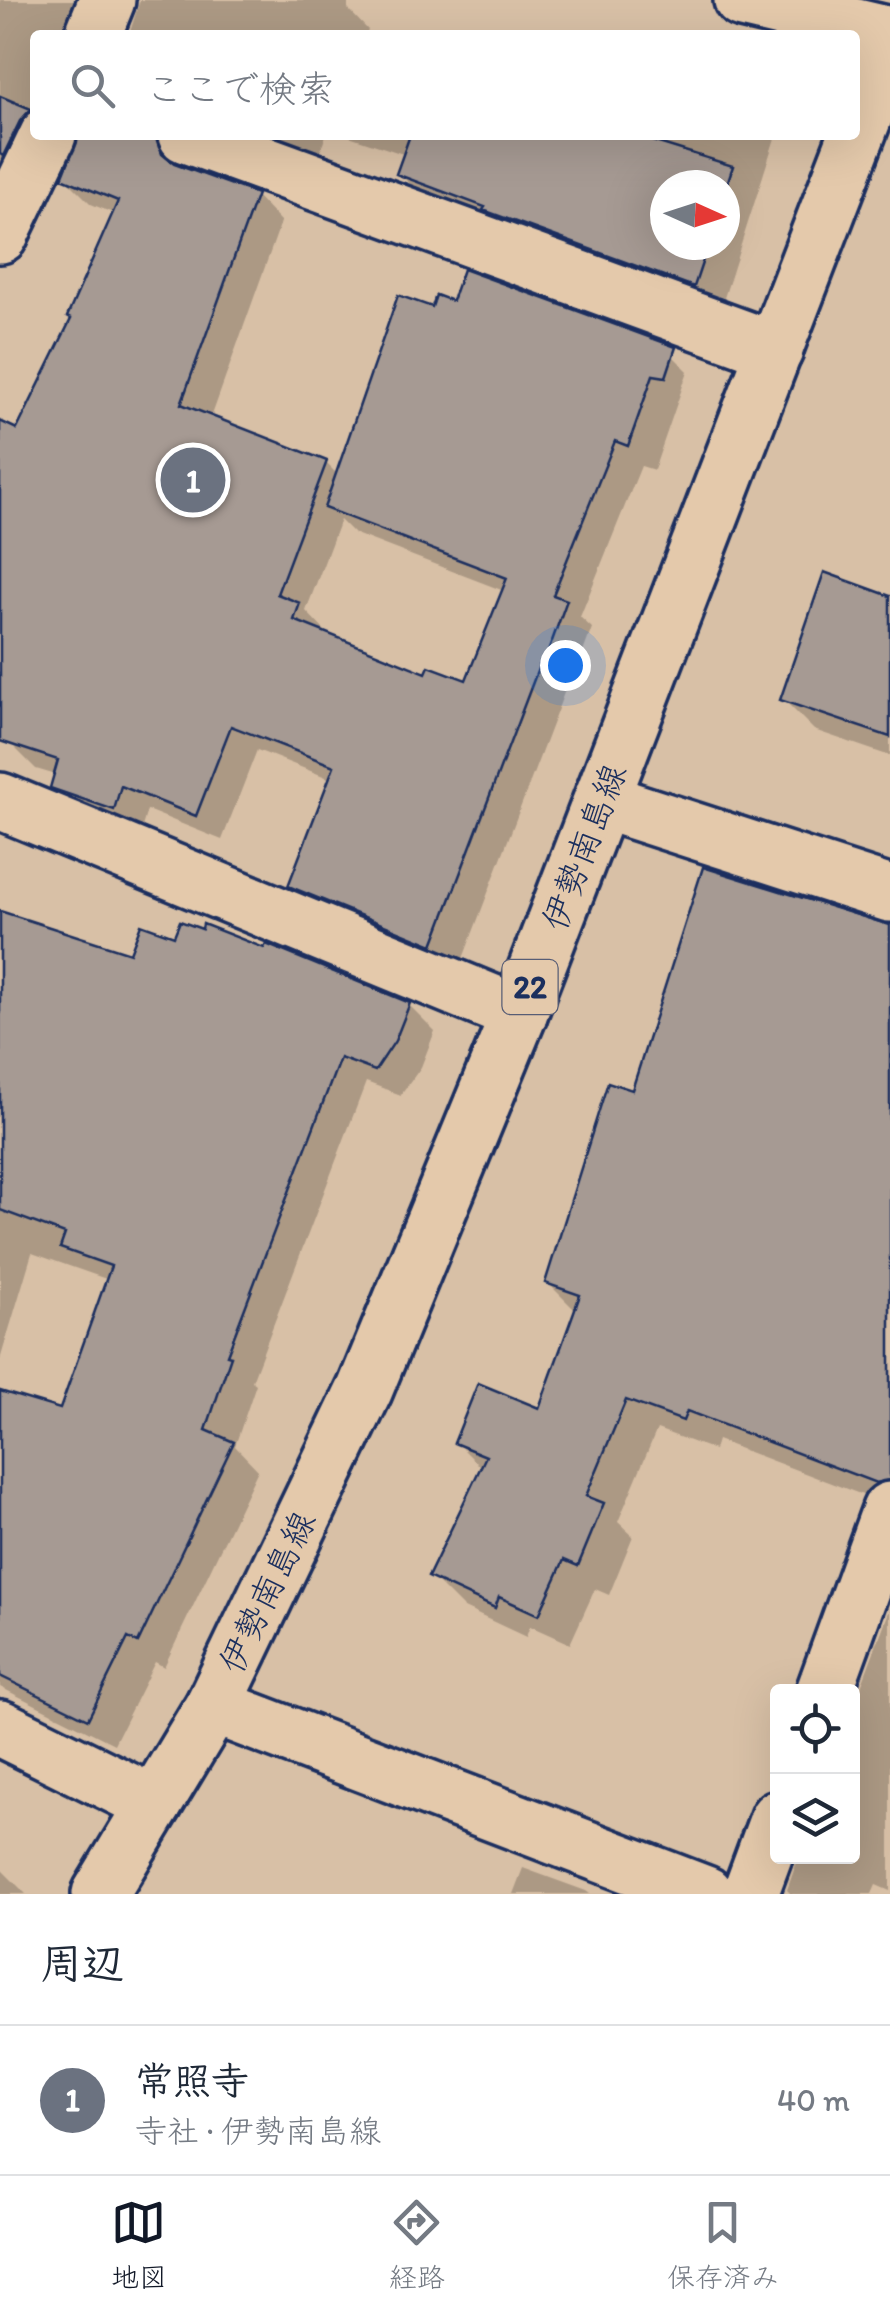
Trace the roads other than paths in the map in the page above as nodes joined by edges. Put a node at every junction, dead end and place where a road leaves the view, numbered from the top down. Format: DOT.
graph roads {
  1 [pos="107,0"];
  2 [pos="742,0"];
  3 [pos="94,30"];
  4 [pos="890,35"];
  5 [pos="890,49"];
  6 [pos="860,127"];
  7 [pos="46,140"];
  8 [pos="200,140"];
  9 [pos="855,140"];
  10 [pos="0,234"];
  11 [pos="774,350"];
  12 [pos="602,802"];
  13 [pos="4,816"];
  14 [pos="890,894"];
  15 [pos="519,1014"];
  16 [pos="890,1510"];
  17 [pos="827,1684"];
  18 [pos="213,1706"];
  19 [pos="0,1728"];
  20 [pos="154,1804"];
  21 [pos="770,1840"];
  22 [pos="100,1894"];
  23 [pos="705,1894"];
  24 [pos="750,1894"];
  1 -- 3 [label="street"];
  2 -- 4 [label="street"];
  5 -- 6 [label="street, 伊勢南島線 / 22"];
  7 -- 10 [label="street"];
  8 -- 11 [label="street"];
  9 -- 11 [label="street, 伊勢南島線 / 22"];
  11 -- 12 [label="street, 伊勢南島線 / 22"];
  12 -- 14 [label="street"];
  12 -- 15 [label="street, 伊勢南島線 / 22"];
  13 -- 15 [label="street"];
  15 -- 18 [label="street, 伊勢南島線 / 22"];
  16 -- 17 [label="street"];
  18 -- 20 [label="street, 伊勢南島線 / 22"];
  18 -- 23 [label="street"];
  19 -- 20 [label="street"];
  20 -- 22 [label="street, 伊勢南島線 / 22"];
  21 -- 24 [label="street"];
}
